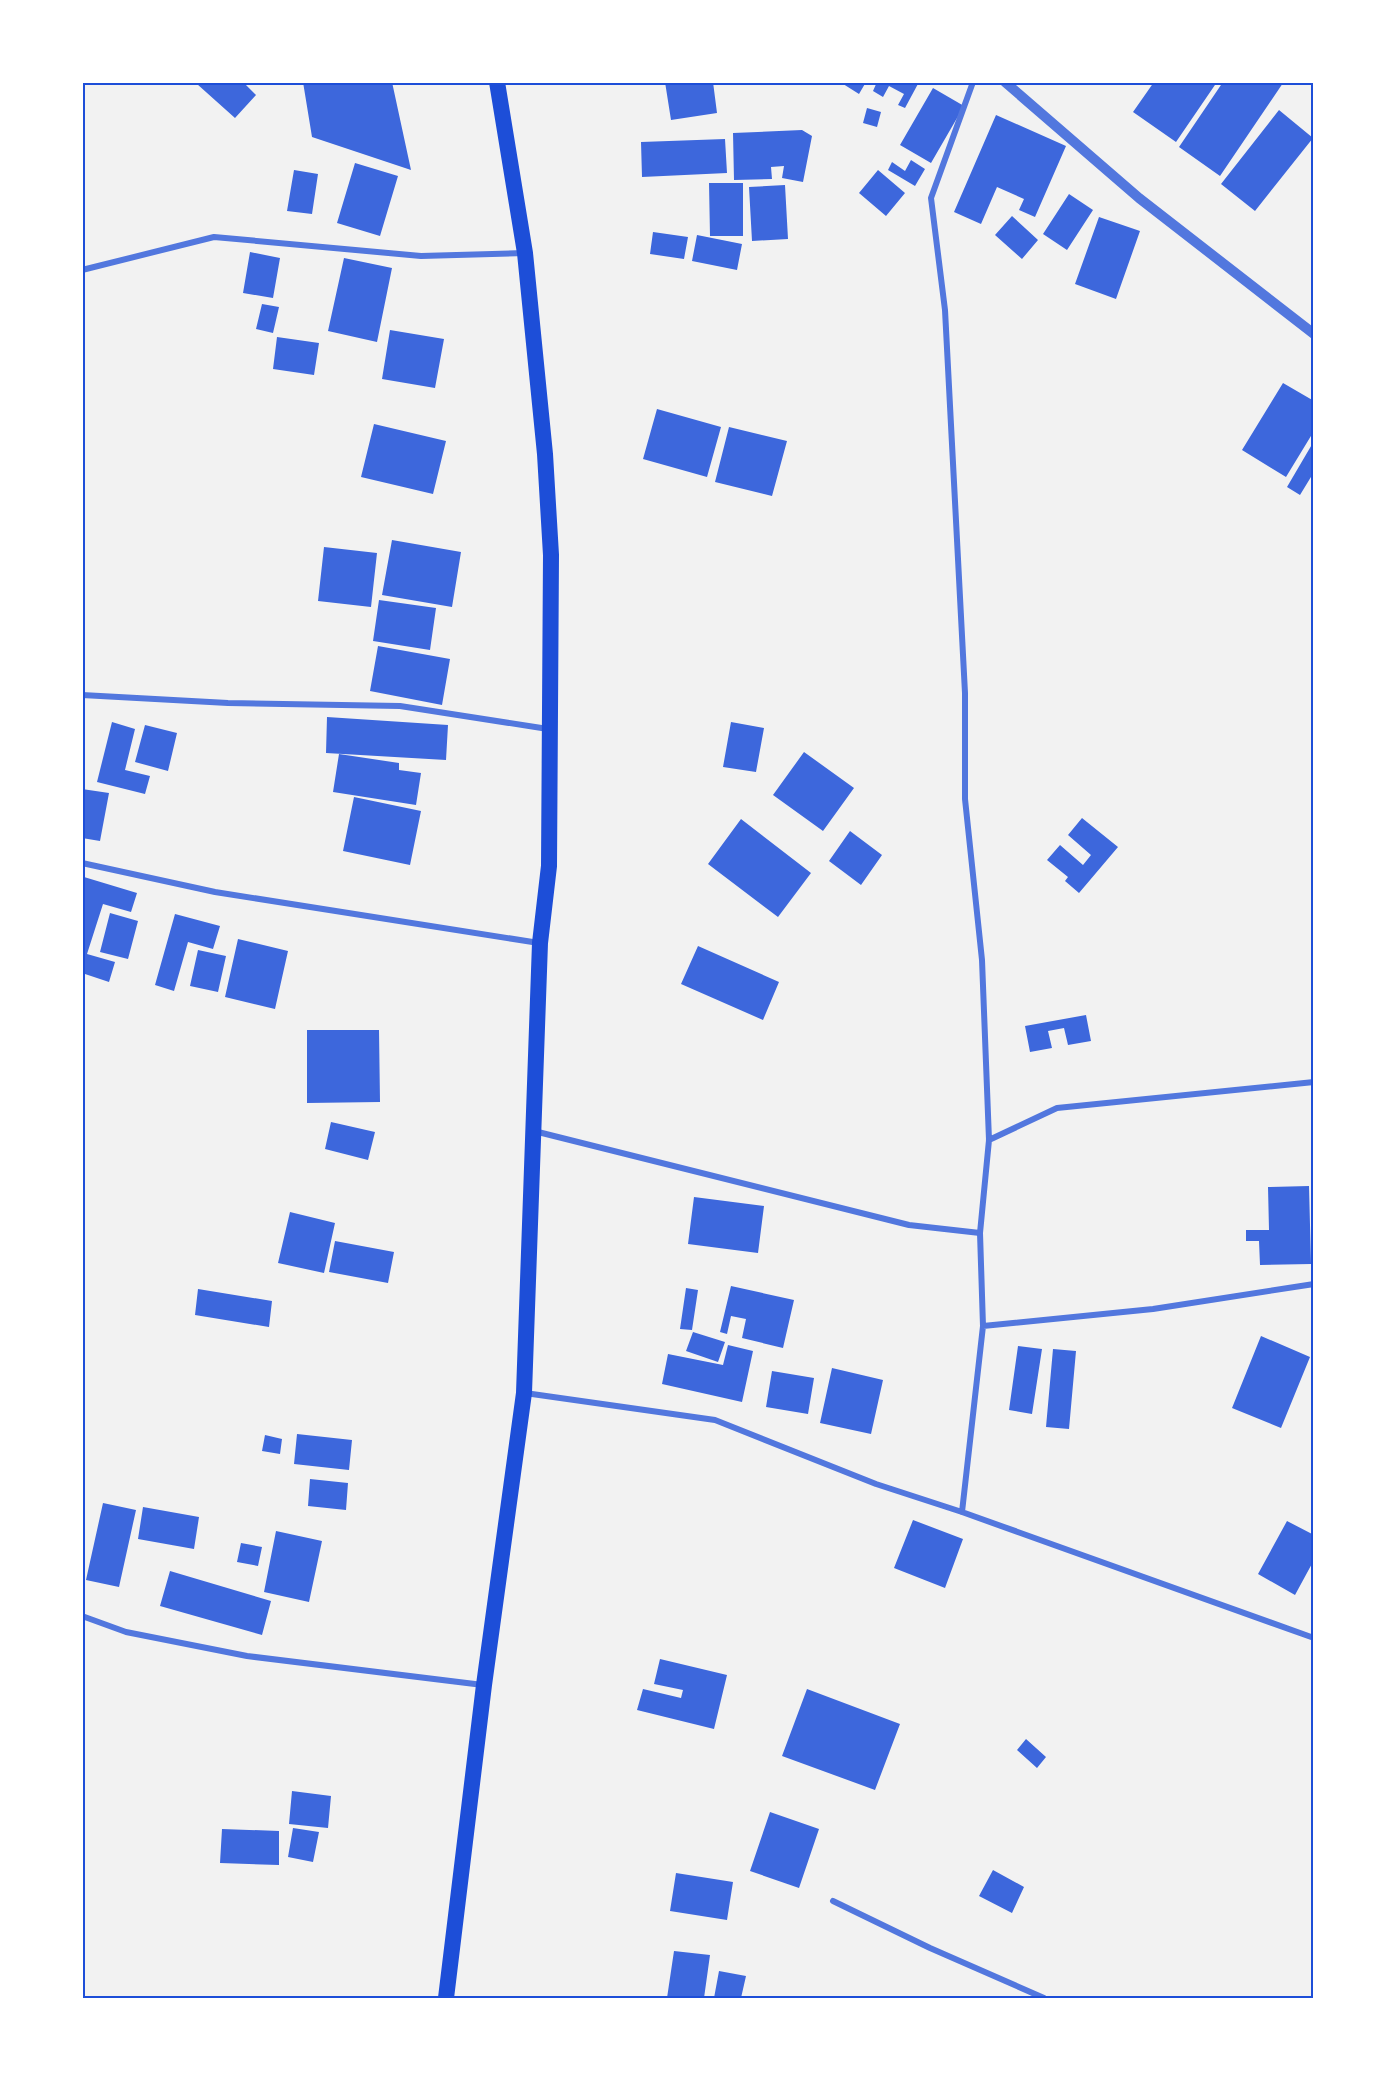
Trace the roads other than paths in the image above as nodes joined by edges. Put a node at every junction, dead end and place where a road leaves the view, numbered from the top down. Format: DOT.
graph roads {
  1 [pos="497,82"];
  2 [pos="974,82"];
  3 [pos="1005,82"];
  4 [pos="525,253"];
  5 [pos="82,270"];
  6 [pos="1314,334"];
  7 [pos="82,695"];
  8 [pos="551,730"];
  9 [pos="82,863"];
  10 [pos="540,943"];
  11 [pos="1314,1082"];
  12 [pos="532,1131"];
  13 [pos="989,1140"];
  14 [pos="980,1233"];
  15 [pos="1314,1284"];
  16 [pos="983,1326"];
  17 [pos="524,1393"];
  18 [pos="962,1512"];
  19 [pos="82,1616"];
  20 [pos="1314,1638"];
  21 [pos="484,1685"];
  22 [pos="833,1901"];
  23 [pos="446,1998"];
  24 [pos="1044,1998"];
  1 -- 4 [label="highway"];
  2 -- 13 [label="street"];
  3 -- 6 [label="street"];
  4 -- 5 [label="street"];
  4 -- 8 [label="highway"];
  7 -- 8 [label="street"];
  8 -- 10 [label="highway"];
  9 -- 10 [label="street"];
  10 -- 12 [label="highway"];
  11 -- 13 [label="street"];
  12 -- 14 [label="street"];
  12 -- 17 [label="highway"];
  13 -- 14 [label="street"];
  14 -- 16 [label="street"];
  15 -- 16 [label="street"];
  16 -- 18 [label="street"];
  17 -- 18 [label="street"];
  17 -- 21 [label="highway"];
  18 -- 20 [label="street"];
  19 -- 21 [label="street"];
  21 -- 23 [label="highway"];
  22 -- 24 [label="street"];
}
